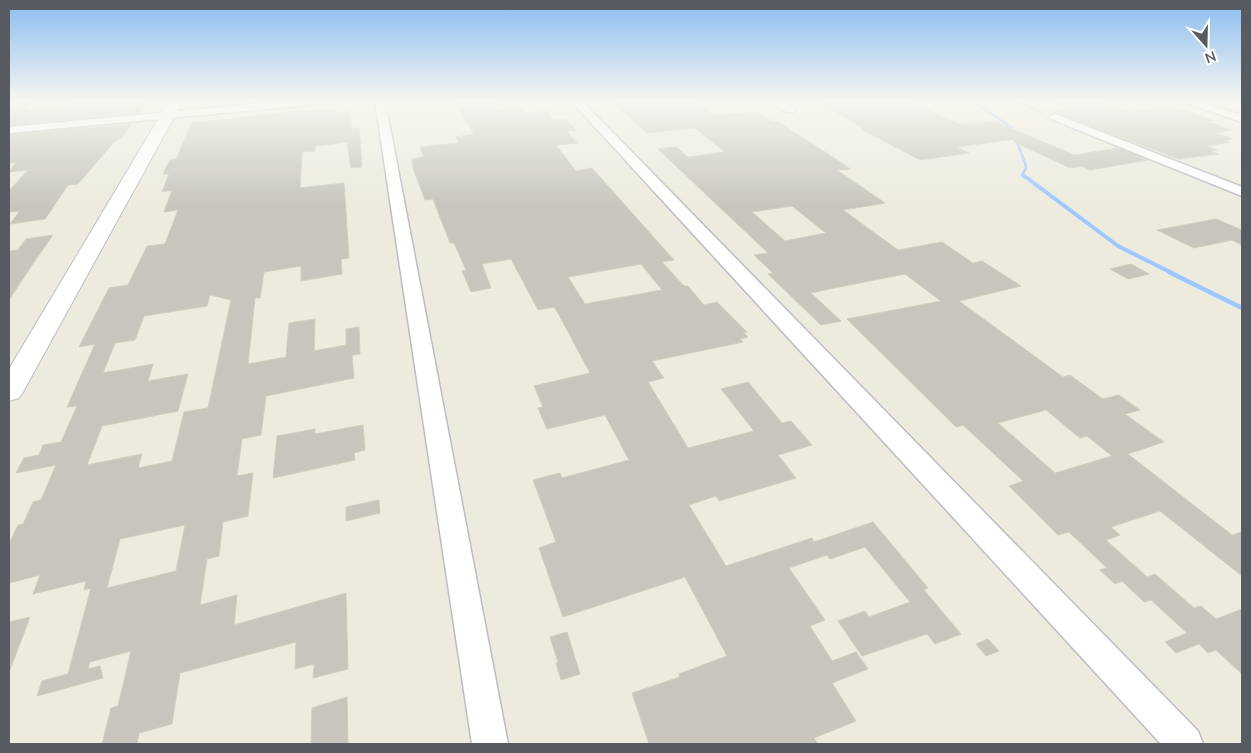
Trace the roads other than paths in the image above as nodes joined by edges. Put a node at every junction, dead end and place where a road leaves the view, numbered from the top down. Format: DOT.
graph roads {
  1 [pos="156,136"];
  2 [pos="386,136"];
  3 [pos="609,136"];
  4 [pos="1103,136"];
  5 [pos="1242,192"];
  6 [pos="9,392"];
  7 [pos="490,744"];
  8 [pos="1185,744"];
  1 -- 6 [label="street"];
  2 -- 7 [label="street"];
  3 -- 8 [label="street"];
  4 -- 5 [label="street"];
}
